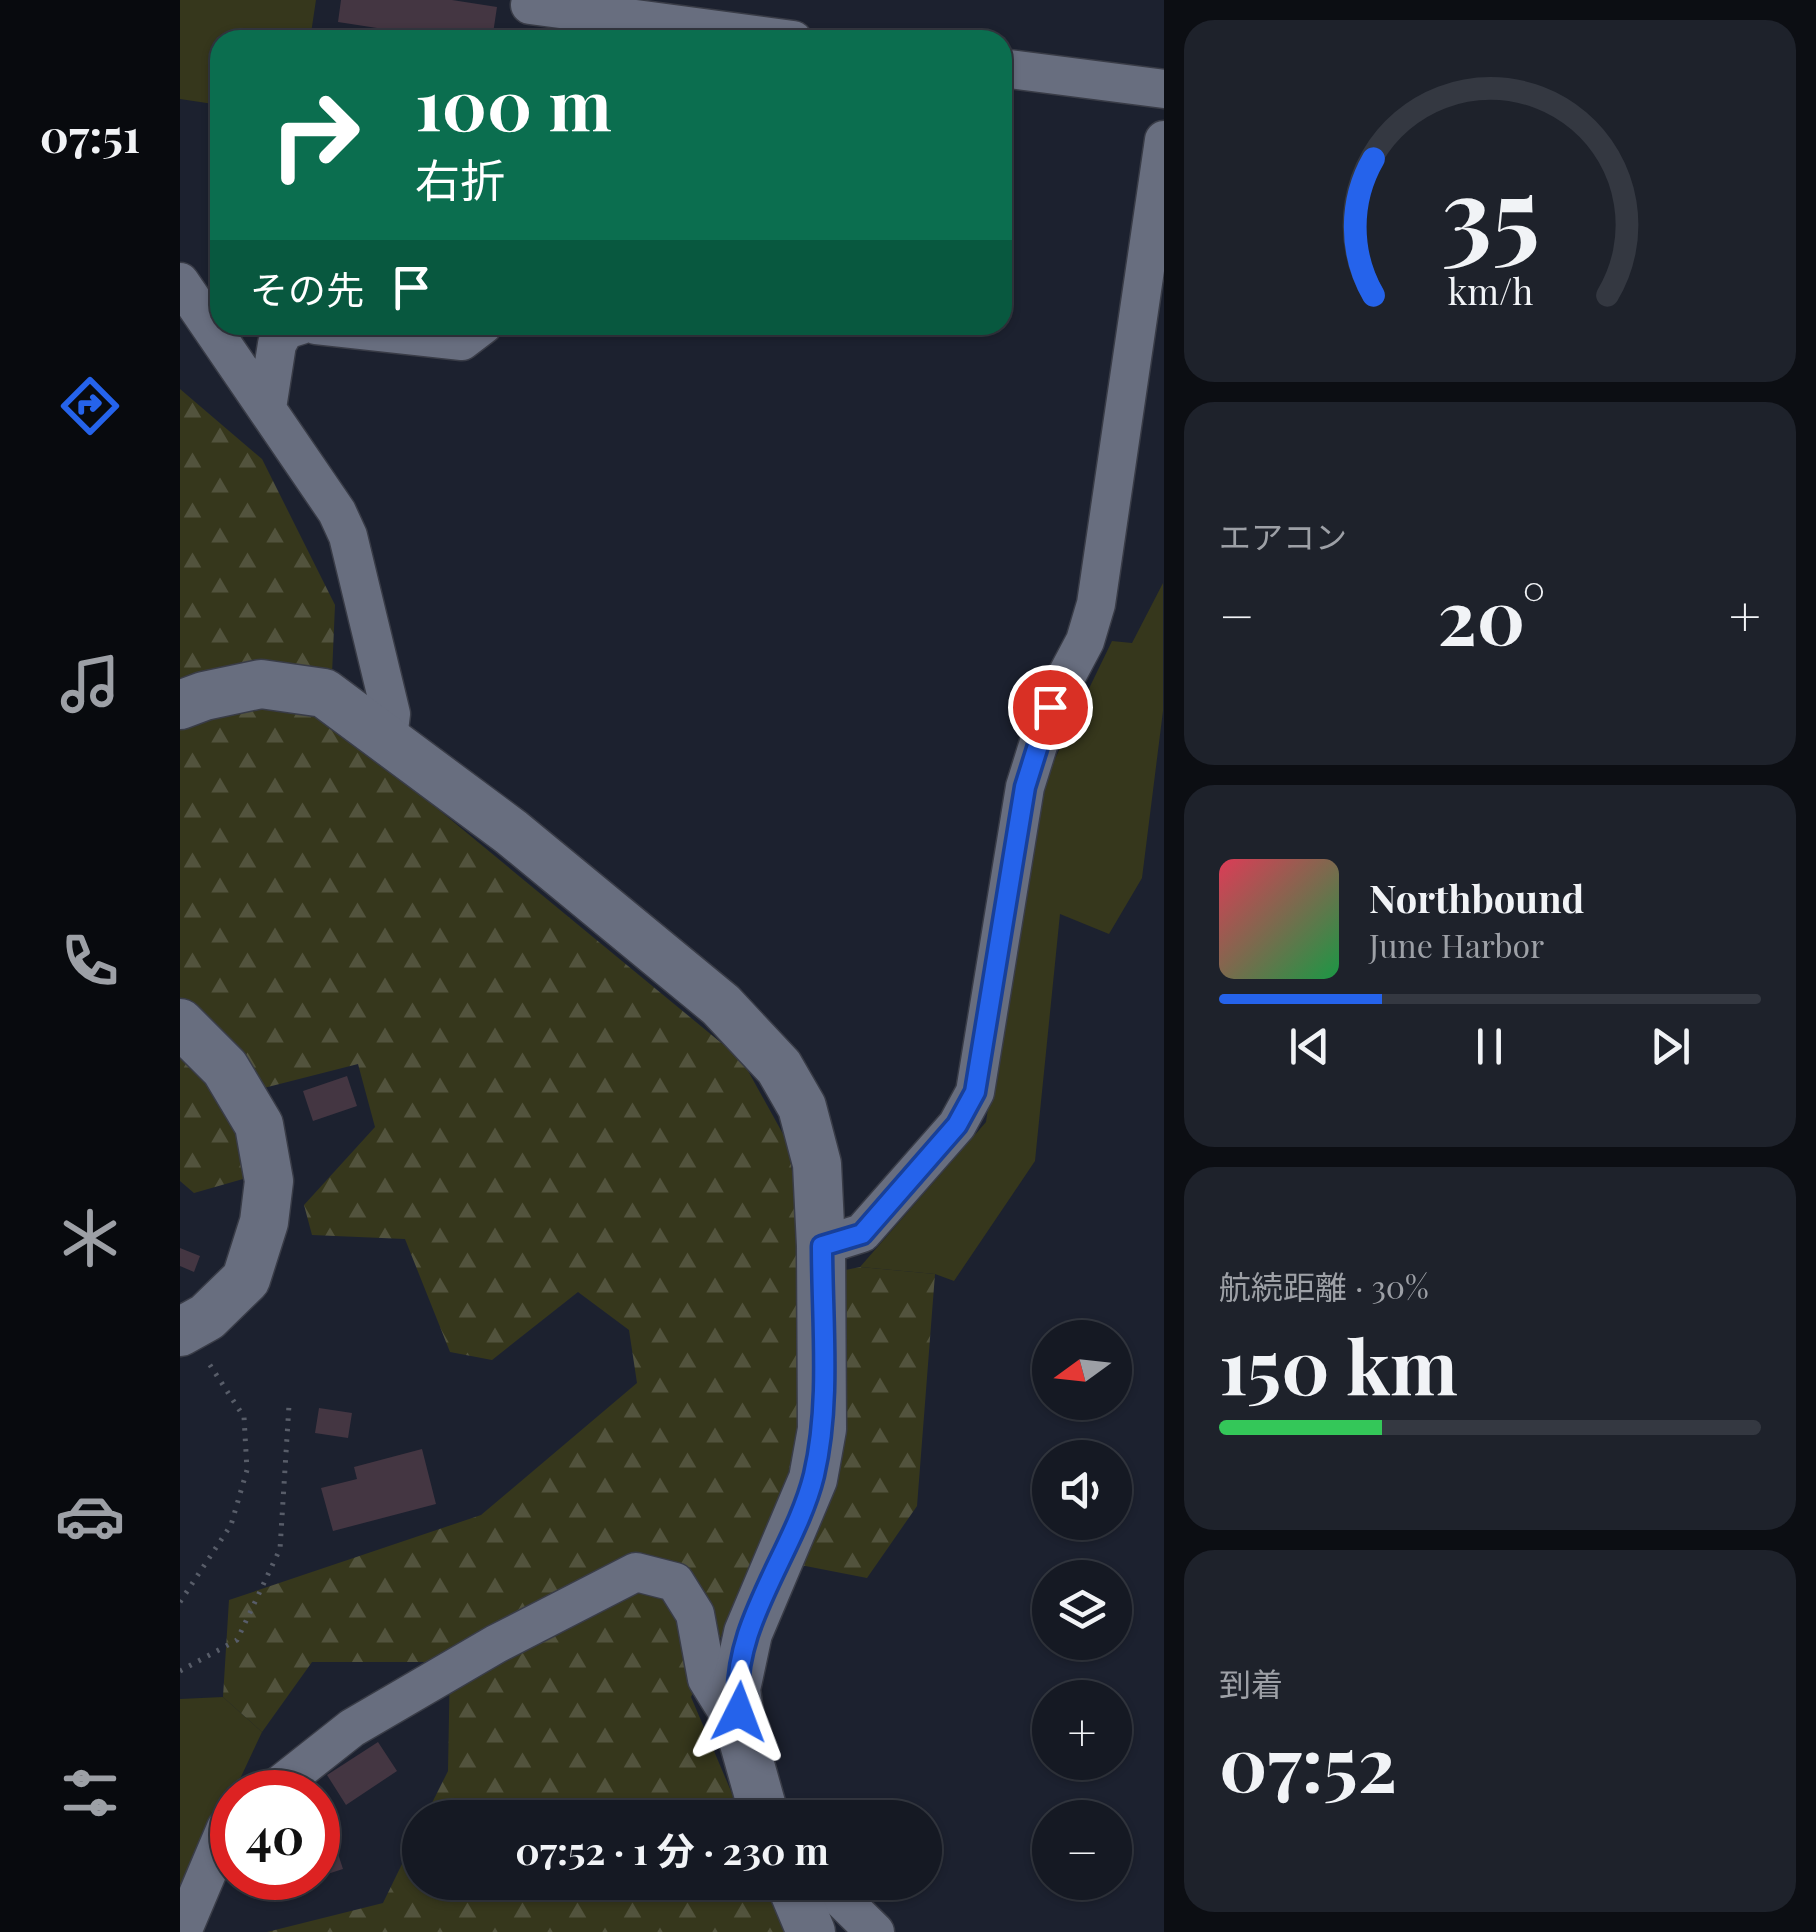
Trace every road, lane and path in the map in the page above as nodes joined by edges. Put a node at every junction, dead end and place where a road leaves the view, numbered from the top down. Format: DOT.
graph roads {
  1 [pos="528,15"];
  2 [pos="687,30"];
  3 [pos="1012,69"];
  4 [pos="1164,89"];
  5 [pos="1164,140"];
  6 [pos="180,282"];
  7 [pos="210,325"];
  8 [pos="217,335"];
  9 [pos="282,335"];
  10 [pos="407,335"];
  11 [pos="470,335"];
  12 [pos="267,408"];
  13 [pos="180,706"];
  14 [pos="388,738"];
  15 [pos="180,1023"];
  16 [pos="822,1246"];
  17 [pos="183,1330"];
  18 [pos="289,1405"];
  19 [pos="180,1602"];
  20 [pos="180,1672"];
  21 [pos="742,1736"];
  22 [pos="299,1770"];
  23 [pos="760,1800"];
  24 [pos="210,1866"];
  25 [pos="798,1900"];
  26 [pos="842,1900"];
  27 [pos="182,1932"];
  28 [pos="811,1932"];
  29 [pos="875,1932"];
  1 -- 2 [label="street"];
  3 -- 4 [label="street"];
  5 -- 16 [label="street"];
  6 -- 7 [label="street"];
  8 -- 12 [label="street"];
  9 -- 12 [label="street"];
  10 -- 11 [label="street"];
  12 -- 14 [label="street"];
  13 -- 14 [label="street"];
  14 -- 16 [label="street"];
  15 -- 17 [label="street"];
  16 -- 21 [label="street"];
  17 -- 19 [label="path"];
  18 -- 20 [label="path"];
  21 -- 22 [label="street"];
  21 -- 23 [label="street"];
  24 -- 27 [label="street"];
  25 -- 28 [label="street"];
  26 -- 29 [label="street"];
}
